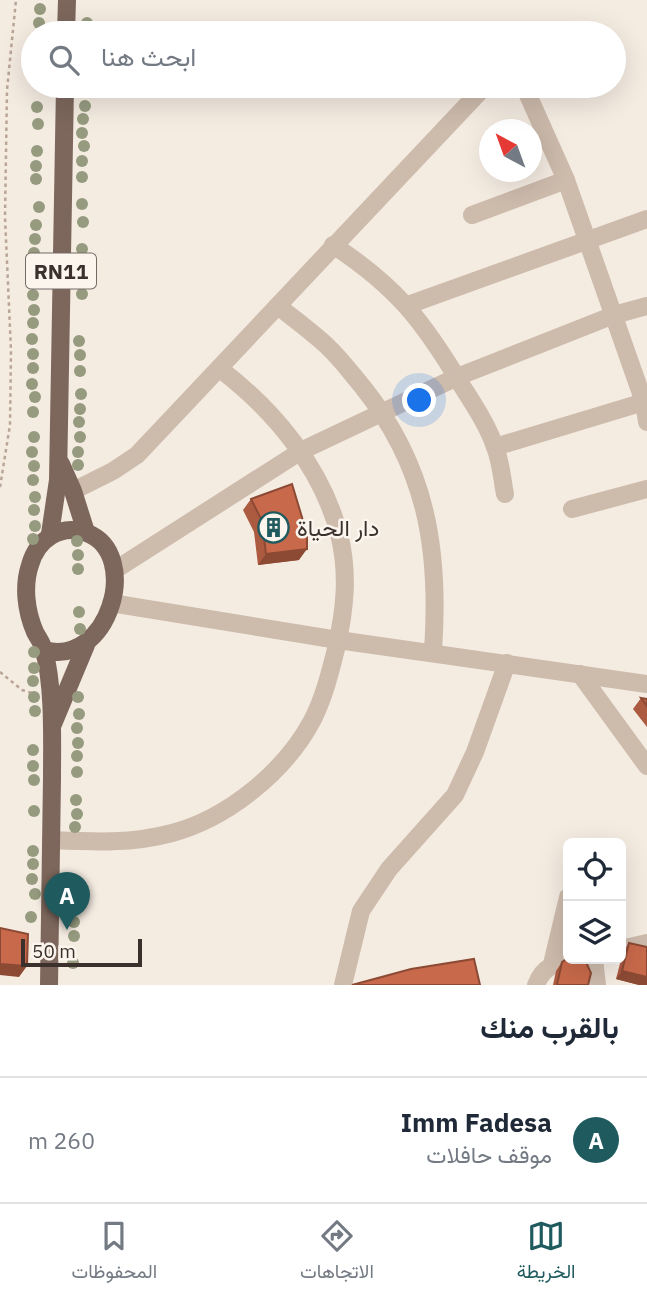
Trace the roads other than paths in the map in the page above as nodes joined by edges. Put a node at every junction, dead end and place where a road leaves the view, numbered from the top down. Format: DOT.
graph roads {
  1 [pos="66,0"];
  2 [pos="66,21"];
  3 [pos="65,98"];
  4 [pos="473,98"];
  5 [pos="529,98"];
  6 [pos="566,180"];
  7 [pos="472,215"];
  8 [pos="647,219"];
  9 [pos="587,241"];
  10 [pos="333,244"];
  11 [pos="408,305"];
  12 [pos="278,306"];
  13 [pos="647,306"];
  14 [pos="614,315"];
  15 [pos="220,369"];
  16 [pos="457,377"];
  17 [pos="644,402"];
  18 [pos="383,412"];
  19 [pos="647,422"];
  20 [pos="495,447"];
  21 [pos="301,451"];
  22 [pos="58,457"];
  23 [pos="647,489"];
  24 [pos="73,491"];
  25 [pos="505,494"];
  26 [pos="572,509"];
  27 [pos="86,532"];
  28 [pos="50,534"];
  29 [pos="114,570"];
  30 [pos="111,603"];
  31 [pos="338,640"];
  32 [pos="86,645"];
  33 [pos="44,650"];
  34 [pos="433,651"];
  35 [pos="507,663"];
  36 [pos="580,674"];
  37 [pos="647,683"];
  38 [pos="52,727"];
  39 [pos="647,766"];
  40 [pos="51,840"];
  41 [pos="567,901"];
  42 [pos="647,943"];
  43 [pos="626,948"];
  44 [pos="563,962"];
  45 [pos="552,964"];
  46 [pos="595,964"];
  47 [pos="49,985"];
  48 [pos="342,985"];
  49 [pos="536,985"];
  50 [pos="597,985"];
  1 -- 2 [label="main road"];
  3 -- 22 [label="main road, RN11"];
  4 -- 10 [label="street"];
  5 -- 6 [label="street"];
  6 -- 7 [label="street"];
  6 -- 9 [label="street"];
  8 -- 9 [label="street"];
  9 -- 11 [label="street"];
  9 -- 14 [label="street"];
  10 -- 11 [label="street"];
  10 -- 12 [label="street"];
  11 -- 16 [label="street"];
  12 -- 15 [label="street"];
  12 -- 18 [label="street"];
  13 -- 14 [label="street"];
  14 -- 16 [label="street"];
  14 -- 17 [label="street"];
  15 -- 21 [label="street"];
  15 -- 24 [label="street"];
  16 -- 18 [label="street"];
  16 -- 20 [label="street"];
  17 -- 19 [label="street"];
  17 -- 20 [label="street"];
  18 -- 21 [label="street"];
  18 -- 34 [label="street"];
  20 -- 25 [label="street"];
  21 -- 29 [label="street"];
  21 -- 31 [label="street"];
  22 -- 24 [label="main road, RN11"];
  22 -- 28 [label="main road, RN11"];
  23 -- 26 [label="street"];
  24 -- 27 [label="main road, RN11"];
  27 -- 28 [label="main road"];
  27 -- 29 [label="main road, RN11"];
  28 -- 33 [label="main road, RN11"];
  29 -- 30 [label="main road, RN11"];
  30 -- 31 [label="street"];
  30 -- 32 [label="main road, RN11"];
  31 -- 34 [label="street"];
  31 -- 40 [label="street"];
  32 -- 33 [label="main road"];
  32 -- 38 [label="main road, RN11"];
  33 -- 38 [label="main road, RN11"];
  34 -- 35 [label="street"];
  35 -- 36 [label="street"];
  35 -- 48 [label="street"];
  36 -- 37 [label="street"];
  36 -- 39 [label="street"];
  38 -- 40 [label="main road, RN11"];
  40 -- 47 [label="main road, RN11"];
  41 -- 45 [label="street"];
  42 -- 43 [label="street"];
  44 -- 45 [label="street"];
  45 -- 49 [label="street"];
  46 -- 50 [label="street"];
}
